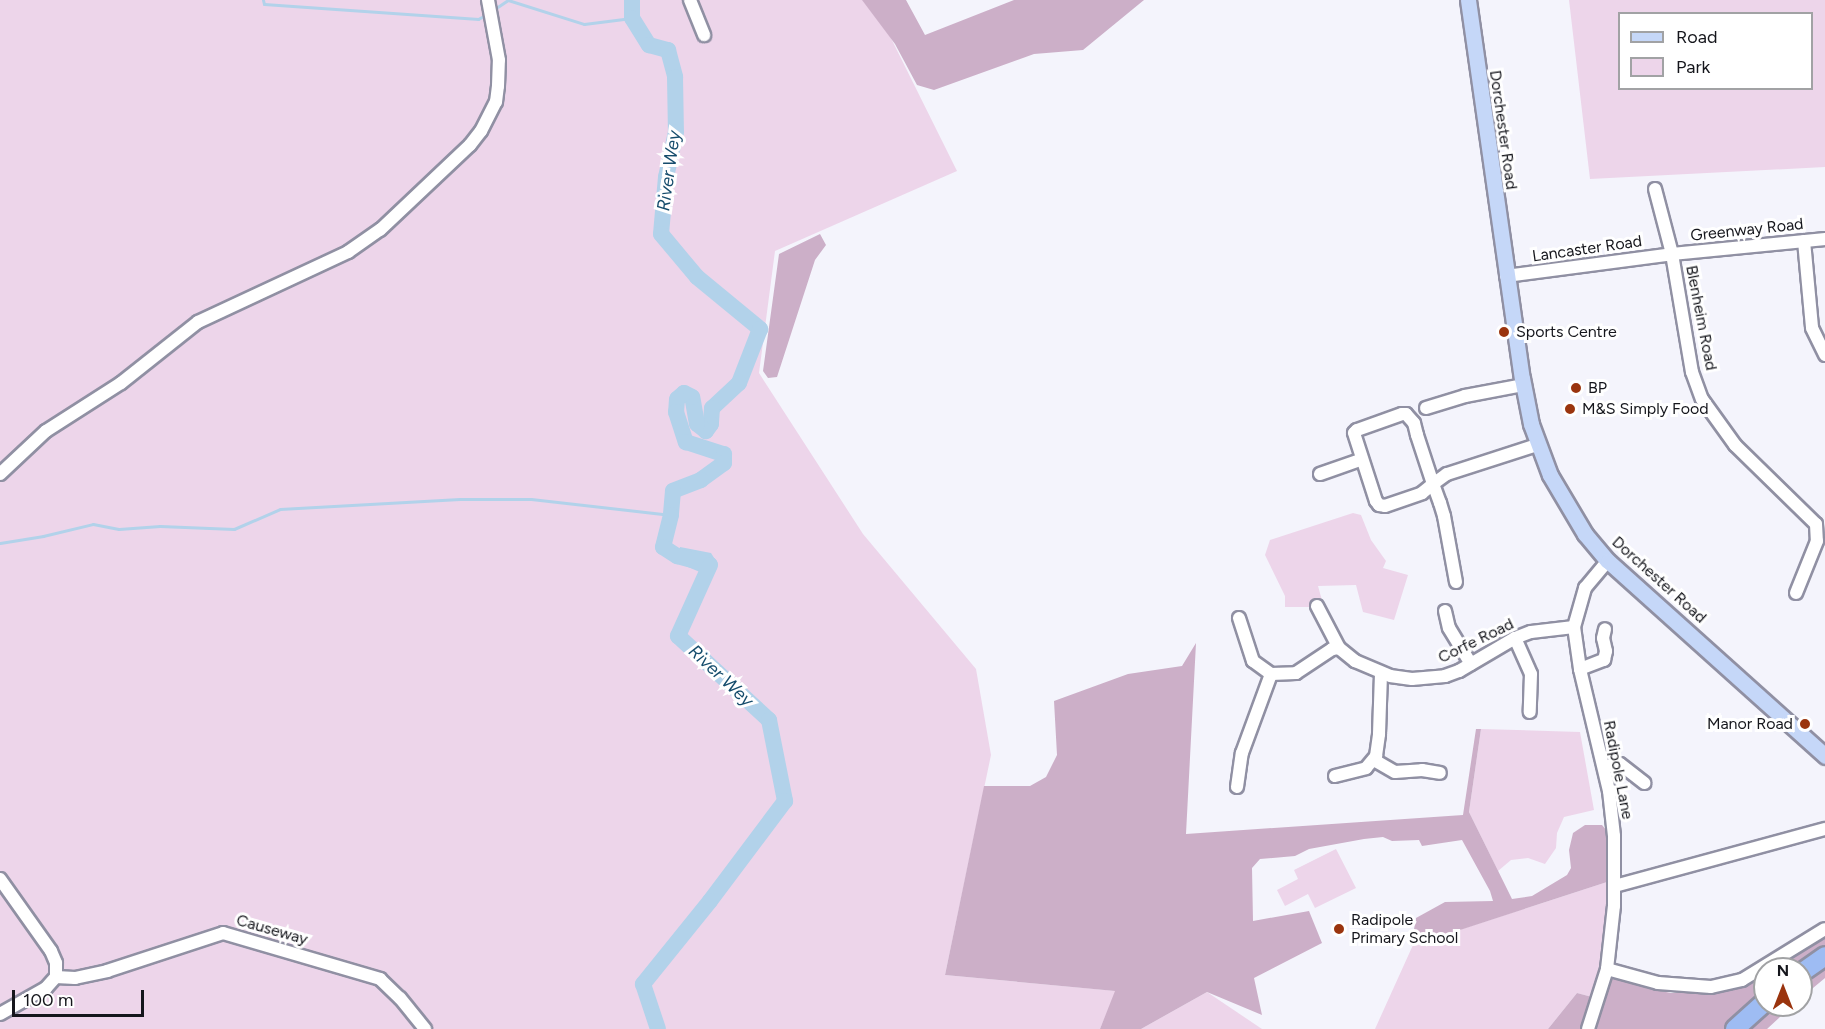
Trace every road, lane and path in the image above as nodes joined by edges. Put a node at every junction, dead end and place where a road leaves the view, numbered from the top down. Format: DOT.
graph roads {
  1 [pos="488,0"];
  2 [pos="690,0"];
  3 [pos="1468,0"];
  4 [pos="704,35"];
  5 [pos="1655,189"];
  6 [pos="1825,239"];
  7 [pos="1804,241"];
  8 [pos="1672,254"];
  9 [pos="1506,276"];
  10 [pos="1825,355"];
  11 [pos="1524,385"];
  12 [pos="1426,408"];
  13 [pos="1538,445"];
  14 [pos="1360,460"];
  15 [pos="0,474"];
  16 [pos="1320,474"];
  17 [pos="1433,484"];
  18 [pos="1608,561"];
  19 [pos="1456,582"];
  20 [pos="1796,593"];
  21 [pos="1317,606"];
  22 [pos="1445,611"];
  23 [pos="1239,618"];
  24 [pos="1574,627"];
  25 [pos="1605,629"];
  26 [pos="1515,638"];
  27 [pos="1340,648"];
  28 [pos="1472,664"];
  29 [pos="1580,669"];
  30 [pos="1381,673"];
  31 [pos="1271,674"];
  32 [pos="1530,712"];
  33 [pos="1825,756"];
  34 [pos="1374,760"];
  35 [pos="1604,767"];
  36 [pos="1440,773"];
  37 [pos="1335,776"];
  38 [pos="1644,783"];
  39 [pos="1237,787"];
  40 [pos="1825,829"];
  41 [pos="0,879"];
  42 [pos="1615,886"];
  43 [pos="1825,929"];
  44 [pos="1607,969"];
  45 [pos="56,977"];
  46 [pos="1753,1013"];
  47 [pos="0,1014"];
  48 [pos="425,1029"];
  49 [pos="1588,1029"];
  50 [pos="1735,1029"];
  1 -- 15 [label="street"];
  2 -- 4 [label="street"];
  3 -- 9 [label="main road, Dorchester Road"];
  5 -- 8 [label="street, Blenheim Road"];
  6 -- 7 [label="street, Greenway Road"];
  7 -- 8 [label="street, Greenway Road"];
  7 -- 10 [label="street"];
  8 -- 9 [label="street, Lancaster Road"];
  8 -- 20 [label="street, Blenheim Road"];
  9 -- 11 [label="main road, Dorchester Road"];
  11 -- 12 [label="street"];
  11 -- 13 [label="main road, Dorchester Road"];
  13 -- 17 [label="street"];
  13 -- 18 [label="main road, Dorchester Road"];
  14 -- 16 [label="street"];
  14 -- 17 [label="street"];
  14 -- 17 [label="street"];
  17 -- 19 [label="street"];
  18 -- 24 [label="street, Radipole Lane"];
  18 -- 33 [label="main road, Dorchester Road"];
  21 -- 27 [label="street, Corfe Road"];
  22 -- 28 [label="street"];
  23 -- 31 [label="street"];
  24 -- 26 [label="street, Corfe Road"];
  24 -- 29 [label="street, Radipole Lane"];
  25 -- 29 [label="street"];
  26 -- 28 [label="street, Corfe Road"];
  26 -- 32 [label="street"];
  27 -- 30 [label="street, Corfe Road"];
  27 -- 31 [label="street"];
  28 -- 30 [label="street, Corfe Road"];
  29 -- 35 [label="street, Radipole Lane"];
  30 -- 34 [label="street"];
  31 -- 39 [label="street"];
  34 -- 36 [label="street"];
  34 -- 37 [label="street"];
  35 -- 38 [label="street"];
  35 -- 42 [label="street, Radipole Lane"];
  40 -- 42 [label="street"];
  41 -- 45 [label="street"];
  42 -- 44 [label="street, Radipole Lane"];
  43 -- 44 [label="street"];
  44 -- 49 [label="street, Radipole Lane"];
  45 -- 47 [label="street"];
  45 -- 48 [label="street, Causeway"];
  46 -- 50 [label="highway"];
}
